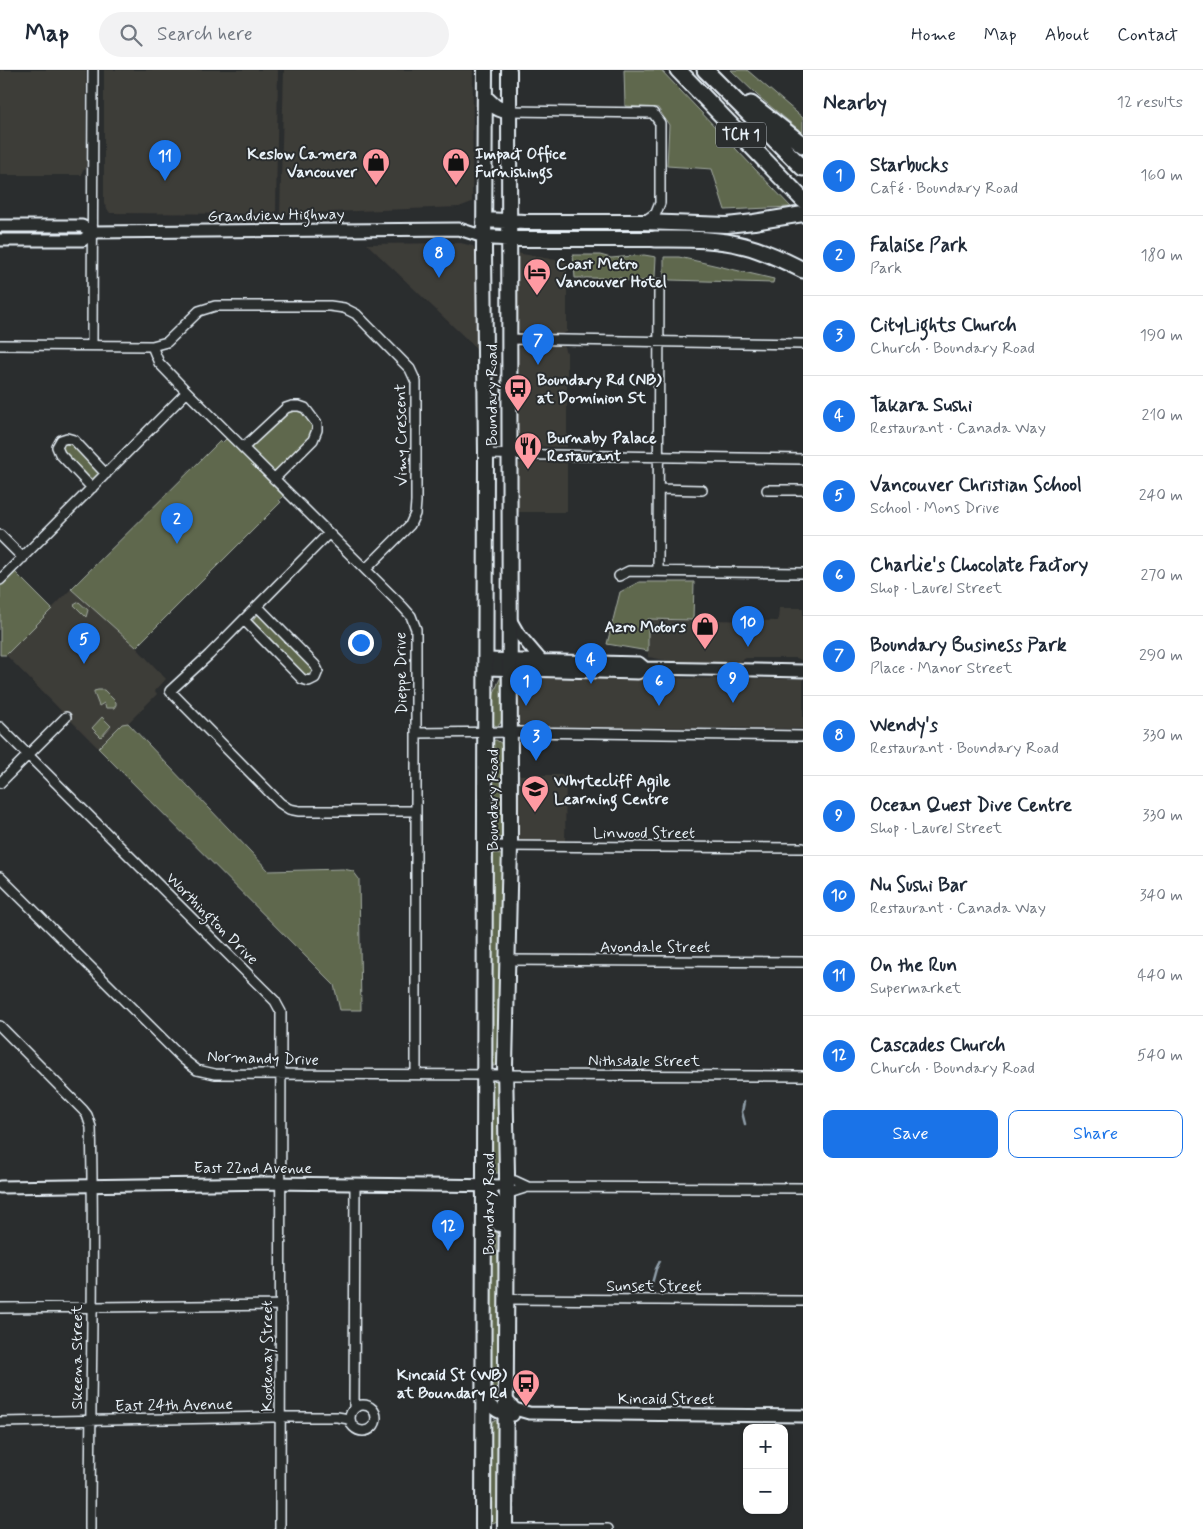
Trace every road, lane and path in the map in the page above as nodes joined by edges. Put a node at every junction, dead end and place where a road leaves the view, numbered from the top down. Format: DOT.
graph roads {
  1 [pos="93,70"];
  2 [pos="485,70"];
  3 [pos="509,70"];
  4 [pos="678,70"];
  5 [pos="708,73"];
  6 [pos="485,97"];
  7 [pos="510,111"];
  8 [pos="803,145"];
  9 [pos="803,168"];
  10 [pos="803,200"];
  11 [pos="803,214"];
  12 [pos="485,220"];
  13 [pos="510,221"];
  14 [pos="642,222"];
  15 [pos="0,226"];
  16 [pos="459,229"];
  17 [pos="93,232"];
  18 [pos="484,237"];
  19 [pos="509,239"];
  20 [pos="655,239"];
  21 [pos="0,240"];
  22 [pos="803,270"];
  23 [pos="659,284"];
  24 [pos="508,339"];
  25 [pos="658,342"];
  26 [pos="803,344"];
  27 [pos="0,345"];
  28 [pos="92,345"];
  29 [pos="152,346"];
  30 [pos="187,392"];
  31 [pos="243,448"];
  32 [pos="486,454"];
  33 [pos="509,454"];
  34 [pos="658,457"];
  35 [pos="803,459"];
  36 [pos="106,474"];
  37 [pos="274,479"];
  38 [pos="92,488"];
  39 [pos="659,489"];
  40 [pos="702,490"];
  41 [pos="766,490"];
  42 [pos="803,490"];
  43 [pos="329,533"];
  44 [pos="0,535"];
  45 [pos="23,558"];
  46 [pos="366,570"];
  47 [pos="658,571"];
  48 [pos="803,574"];
  49 [pos="619,576"];
  50 [pos="0,580"];
  51 [pos="257,606"];
  52 [pos="510,619"];
  53 [pos="244,620"];
  54 [pos="541,660"];
  55 [pos="486,664"];
  56 [pos="509,664"];
  57 [pos="645,668"];
  58 [pos="803,671"];
  59 [pos="66,717"];
  60 [pos="0,727"];
  61 [pos="416,733"];
  62 [pos="510,733"];
  63 [pos="485,734"];
  64 [pos="803,736"];
  65 [pos="29,756"];
  66 [pos="0,783"];
  67 [pos="416,811"];
  68 [pos="484,846"];
  69 [pos="510,846"];
  70 [pos="803,848"];
  71 [pos="0,877"];
  72 [pos="507,960"];
  73 [pos="803,962"];
  74 [pos="0,1026"];
  75 [pos="282,1074"];
  76 [pos="416,1074"];
  77 [pos="484,1075"];
  78 [pos="505,1075"];
  79 [pos="803,1076"];
  80 [pos="281,1183"];
  81 [pos="355,1184"];
  82 [pos="92,1185"];
  83 [pos="484,1185"];
  84 [pos="528,1186"];
  85 [pos="0,1187"];
  86 [pos="506,1187"];
  87 [pos="803,1188"];
  88 [pos="505,1274"];
  89 [pos="505,1299"];
  90 [pos="803,1301"];
  91 [pos="281,1305"];
  92 [pos="91,1307"];
  93 [pos="0,1308"];
  94 [pos="484,1385"];
  95 [pos="505,1398"];
  96 [pos="354,1407"];
  97 [pos="529,1413"];
  98 [pos="505,1415"];
  99 [pos="803,1416"];
  100 [pos="281,1417"];
  101 [pos="349,1419"];
  102 [pos="92,1420"];
  103 [pos="0,1422"];
  104 [pos="90,1529"];
  105 [pos="280,1529"];
  106 [pos="483,1529"];
  107 [pos="505,1529"];
  108 [pos="509,1529"];
  109 [pos="608,1529"];
  1 -- 17 [label="street"];
  2 -- 6 [label="main road, Boundary Road"];
  3 -- 7 [label="main road, Boundary Road"];
  4 -- 10 [label="highway, TCH 1"];
  5 -- 8 [label="highway"];
  5 -- 9 [label="highway, TCH 1"];
  6 -- 7 [label="main road"];
  6 -- 12 [label="main road, Boundary Road"];
  7 -- 13 [label="main road, Boundary Road"];
  7 -- 14 [label="street"];
  11 -- 14 [label="main road, Grandview Highway"];
  12 -- 13 [label="main road, Grandview Highway"];
  12 -- 16 [label="main road, Grandview Highway"];
  12 -- 18 [label="main road, Boundary Road"];
  13 -- 14 [label="main road, Grandview Highway"];
  13 -- 19 [label="main road, Boundary Road"];
  15 -- 17 [label="main road, Grandview Highway"];
  16 -- 17 [label="main road, Grandview Highway"];
  16 -- 18 [label="main road, Grandview Highway"];
  17 -- 21 [label="main road, Grandview Highway"];
  17 -- 28 [label="street"];
  18 -- 19 [label="main road, Grandview Highway"];
  18 -- 32 [label="main road, Boundary Road"];
  19 -- 20 [label="main road, Grandview Highway"];
  19 -- 24 [label="main road, Boundary Road"];
  20 -- 22 [label="highway"];
  23 -- 25 [label="street"];
  24 -- 25 [label="street"];
  24 -- 33 [label="main road, Boundary Road"];
  25 -- 26 [label="street"];
  25 -- 34 [label="street"];
  27 -- 28 [label="street"];
  28 -- 29 [label="street"];
  29 -- 30 [label="street, Dieppe Drive"];
  29 -- 46 [label="street, Vimy Crescent"];
  30 -- 31 [label="street, Dieppe Drive"];
  30 -- 36 [label="street"];
  31 -- 37 [label="street, Dieppe Drive"];
  31 -- 37 [label="street"];
  32 -- 33 [label="street"];
  32 -- 55 [label="main road, Boundary Road"];
  33 -- 34 [label="street"];
  33 -- 52 [label="main road, Boundary Road"];
  34 -- 35 [label="street"];
  34 -- 39 [label="street"];
  36 -- 38 [label="street"];
  36 -- 38 [label="street"];
  37 -- 43 [label="street, Dieppe Drive"];
  38 -- 45 [label="street"];
  39 -- 40 [label="street"];
  39 -- 47 [label="street"];
  41 -- 42 [label="street"];
  43 -- 46 [label="street, Dieppe Drive"];
  43 -- 51 [label="street"];
  44 -- 45 [label="street"];
  45 -- 50 [label="street"];
  46 -- 61 [label="street, Dieppe Drive"];
  47 -- 48 [label="street"];
  47 -- 49 [label="street"];
  51 -- 53 [label="street"];
  51 -- 53 [label="street"];
  52 -- 54 [label="main road"];
  52 -- 56 [label="main road, Boundary Road"];
  53 -- 67 [label="street"];
  54 -- 56 [label="main road"];
  54 -- 57 [label="main road"];
  55 -- 56 [label="main road"];
  55 -- 63 [label="main road, Boundary Road"];
  56 -- 57 [label="main road"];
  56 -- 62 [label="main road, Boundary Road"];
  57 -- 58 [label="main road"];
  59 -- 65 [label="street"];
  60 -- 65 [label="street, Worthington Drive"];
  61 -- 63 [label="street"];
  61 -- 67 [label="street, Dieppe Drive"];
  62 -- 63 [label="street"];
  62 -- 64 [label="street"];
  62 -- 69 [label="main road, Boundary Road"];
  63 -- 68 [label="main road, Boundary Road"];
  65 -- 66 [label="street"];
  65 -- 75 [label="street, Worthington Drive"];
  67 -- 76 [label="street, Dieppe Drive"];
  68 -- 69 [label="street, Linwood Street"];
  68 -- 77 [label="main road, Boundary Road"];
  69 -- 70 [label="street, Linwood Street"];
  69 -- 72 [label="main road, Boundary Road"];
  71 -- 75 [label="street, Normandy Drive"];
  72 -- 73 [label="street, Avondale Street"];
  72 -- 78 [label="main road, Boundary Road"];
  74 -- 82 [label="street, Skeena Street"];
  75 -- 76 [label="street, Normandy Drive"];
  75 -- 80 [label="street, Worthington Drive"];
  76 -- 77 [label="street, Normandy Drive"];
  77 -- 78 [label="street, Nithsdale Street"];
  77 -- 83 [label="main road, Boundary Road"];
  78 -- 79 [label="street, Nithsdale Street"];
  78 -- 86 [label="main road, Boundary Road"];
  80 -- 81 [label="main road, East 22nd Avenue"];
  80 -- 82 [label="main road, East 22nd Avenue"];
  80 -- 91 [label="street, Kootenay Street"];
  81 -- 83 [label="main road, East 22nd Avenue"];
  81 -- 96 [label="street"];
  82 -- 85 [label="main road, East 22nd Avenue"];
  82 -- 92 [label="street, Skeena Street"];
  83 -- 86 [label="main road, East 22nd Avenue"];
  83 -- 88 [label="main road"];
  83 -- 94 [label="main road, Boundary Road"];
  84 -- 86 [label="street"];
  84 -- 86 [label="street"];
  84 -- 87 [label="street"];
  86 -- 88 [label="main road, Boundary Road"];
  88 -- 89 [label="main road, Boundary Road"];
  89 -- 90 [label="street, Sunset Street"];
  89 -- 95 [label="main road, Boundary Road"];
  91 -- 92 [label="street"];
  91 -- 100 [label="street, Kootenay Street"];
  92 -- 93 [label="street"];
  92 -- 102 [label="street, Skeena Street"];
  94 -- 98 [label="main road"];
  94 -- 106 [label="main road, Boundary Road"];
  95 -- 97 [label="main road, Kincaid Street"];
  95 -- 98 [label="main road, Boundary Road"];
  96 -- 101 [label="street"];
  96 -- 101 [label="street, East 24th Avenue"];
  97 -- 98 [label="main road, Kincaid Street"];
  97 -- 99 [label="main road, Kincaid Street"];
  98 -- 107 [label="main road, Boundary Road"];
  100 -- 101 [label="street, East 24th Avenue"];
  100 -- 102 [label="street, East 24th Avenue"];
  100 -- 105 [label="street, Kootenay Street"];
  102 -- 103 [label="street, East 24th Avenue"];
  102 -- 104 [label="street, Skeena Street"];
  108 -- 109 [label="street"];
}
